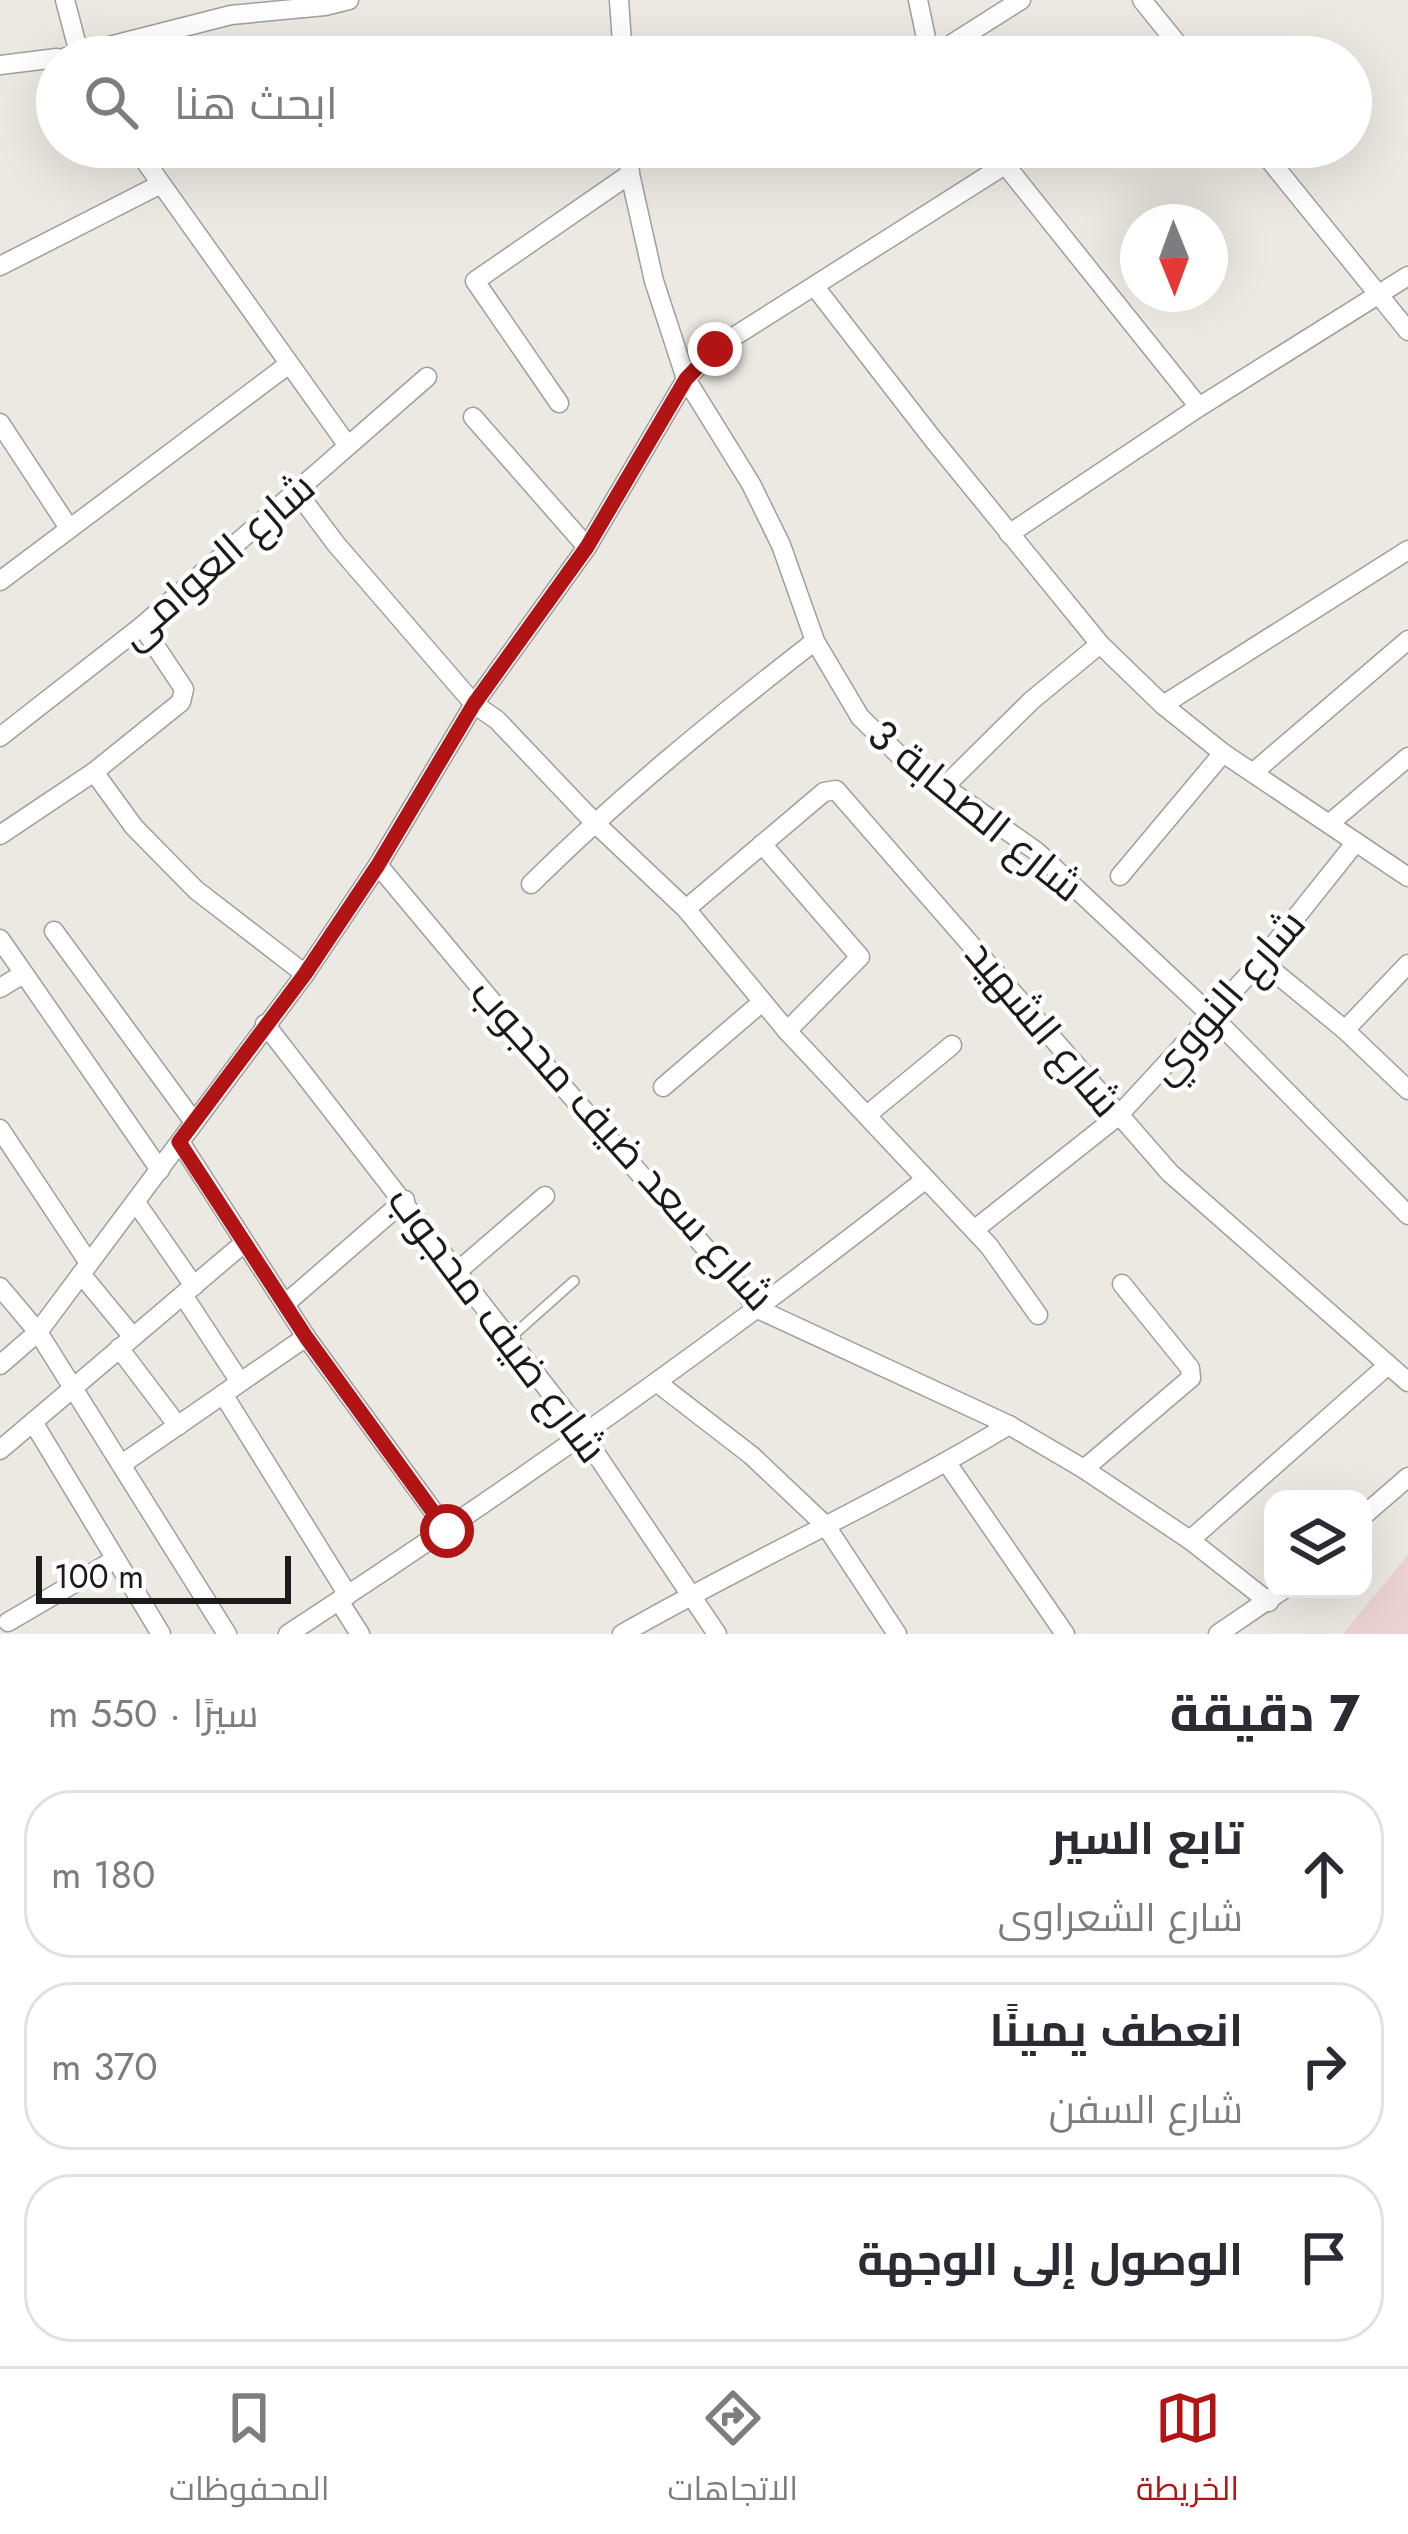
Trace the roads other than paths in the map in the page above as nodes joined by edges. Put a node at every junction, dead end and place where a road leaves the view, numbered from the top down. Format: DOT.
graph roads {
  1 [pos="64,0"];
  2 [pos="349,0"];
  3 [pos="619,0"];
  4 [pos="918,0"];
  5 [pos="1021,0"];
  6 [pos="1142,0"];
  7 [pos="324,3"];
  8 [pos="71,36"];
  9 [pos="151,36"];
  10 [pos="621,36"];
  11 [pos="926,36"];
  12 [pos="964,36"];
  13 [pos="1170,36"];
  14 [pos="36,61"];
  15 [pos="0,65"];
  16 [pos="150,168"];
  17 [pos="630,168"];
  18 [pos="999,168"];
  19 [pos="1008,168"];
  20 [pos="1276,168"];
  21 [pos="630,174"];
  22 [pos="161,184"];
  23 [pos="0,266"];
  24 [pos="1408,276"];
  25 [pos="815,286"];
  26 [pos="1376,295"];
  27 [pos="1408,332"];
  28 [pos="289,364"];
  29 [pos="428,377"];
  30 [pos="686,379"];
  31 [pos="559,403"];
  32 [pos="1199,406"];
  33 [pos="473,417"];
  34 [pos="0,423"];
  35 [pos="348,446"];
  36 [pos="297,492"];
  37 [pos="69,528"];
  38 [pos="1009,534"];
  39 [pos="587,547"];
  40 [pos="1408,550"];
  41 [pos="0,581"];
  42 [pos="142,626"];
  43 [pos="1408,640"];
  44 [pos="815,641"];
  45 [pos="1100,644"];
  46 [pos="474,704"];
  47 [pos="1163,705"];
  48 [pos="0,737"];
  49 [pos="1223,753"];
  50 [pos="1408,757"];
  51 [pos="1255,771"];
  52 [pos="94,772"];
  53 [pos="945,786"];
  54 [pos="594,822"];
  55 [pos="1330,823"];
  56 [pos="0,835"];
  57 [pos="1356,842"];
  58 [pos="762,844"];
  59 [pos="378,865"];
  60 [pos="1120,876"];
  61 [pos="1408,878"];
  62 [pos="531,884"];
  63 [pos="686,909"];
  64 [pos="54,931"];
  65 [pos="0,939"];
  66 [pos="1261,961"];
  67 [pos="1408,964"];
  68 [pos="23,974"];
  69 [pos="305,974"];
  70 [pos="0,988"];
  71 [pos="761,1003"];
  72 [pos="1212,1016"];
  73 [pos="265,1024"];
  74 [pos="1345,1030"];
  75 [pos="787,1031"];
  76 [pos="952,1046"];
  77 [pos="663,1087"];
  78 [pos="1408,1090"];
  79 [pos="867,1115"];
  80 [pos="1118,1116"];
  81 [pos="194,1122"];
  82 [pos="0,1130"];
  83 [pos="179,1142"];
  84 [pos="160,1170"];
  85 [pos="926,1179"];
  86 [pos="545,1196"];
  87 [pos="405,1200"];
  88 [pos="136,1204"];
  89 [pos="1408,1215"];
  90 [pos="974,1231"];
  91 [pos="244,1243"];
  92 [pos="85,1268"];
  93 [pos="459,1270"];
  94 [pos="574,1281"];
  95 [pos="1122,1284"];
  96 [pos="0,1287"];
  97 [pos="188,1290"];
  98 [pos="285,1304"];
  99 [pos="760,1310"];
  100 [pos="1038,1315"];
  101 [pos="38,1332"];
  102 [pos="306,1337"];
  103 [pos="510,1338"];
  104 [pos="126,1342"];
  105 [pos="0,1365"];
  106 [pos="1388,1365"];
  107 [pos="240,1382"];
  108 [pos="1408,1382"];
  109 [pos="659,1384"];
  110 [pos="71,1390"];
  111 [pos="223,1394"];
  112 [pos="33,1422"];
  113 [pos="1009,1425"];
  114 [pos="178,1426"];
  115 [pos="584,1436"];
  116 [pos="0,1450"];
  117 [pos="947,1463"];
  118 [pos="122,1464"];
  119 [pos="1084,1468"];
  120 [pos="1405,1483"];
  121 [pos="1372,1509"];
  122 [pos="826,1526"];
  123 [pos="447,1531"];
  124 [pos="1190,1540"];
  125 [pos="114,1560"];
  126 [pos="1264,1588"];
  127 [pos="692,1594"];
  128 [pos="344,1598"];
  129 [pos="1274,1598"];
  130 [pos="6,1620"];
  131 [pos="291,1633"];
  132 [pos="161,1634"];
  133 [pos="226,1634"];
  134 [pos="360,1634"];
  135 [pos="622,1634"];
  136 [pos="717,1634"];
  137 [pos="897,1634"];
  138 [pos="1065,1634"];
  139 [pos="1218,1634"];
  1 -- 8 [label="street"];
  2 -- 7 [label="street"];
  3 -- 10 [label="street"];
  4 -- 11 [label="street"];
  5 -- 12 [label="street"];
  6 -- 13 [label="street"];
  7 -- 9 [label="street"];
  14 -- 15 [label="street"];
  16 -- 22 [label="street"];
  17 -- 21 [label="street, شارع الصحابة 3"];
  18 -- 25 [label="street"];
  19 -- 32 [label="street"];
  20 -- 26 [label="street"];
  21 -- 30 [label="street, شارع الصحابة 3"];
  21 -- 31 [label="street"];
  22 -- 23 [label="street"];
  22 -- 28 [label="street"];
  24 -- 26 [label="street"];
  25 -- 30 [label="street"];
  25 -- 38 [label="street"];
  26 -- 27 [label="street"];
  26 -- 32 [label="street"];
  28 -- 35 [label="street"];
  28 -- 37 [label="street"];
  29 -- 35 [label="street, شارع العوامى"];
  30 -- 39 [label="street"];
  30 -- 44 [label="street, شارع الصحابة 3"];
  32 -- 38 [label="street"];
  33 -- 39 [label="street"];
  34 -- 37 [label="street"];
  35 -- 36 [label="street, شارع العوامى"];
  36 -- 42 [label="street, شارع العوامى"];
  36 -- 46 [label="street"];
  37 -- 41 [label="street"];
  38 -- 45 [label="street"];
  39 -- 46 [label="street"];
  40 -- 47 [label="street"];
  42 -- 48 [label="street, شارع العوامى"];
  42 -- 52 [label="street"];
  43 -- 51 [label="street"];
  44 -- 53 [label="street, شارع الصحابة 3"];
  44 -- 54 [label="street"];
  45 -- 47 [label="street"];
  45 -- 53 [label="street"];
  46 -- 54 [label="street"];
  46 -- 59 [label="street"];
  47 -- 49 [label="street"];
  49 -- 51 [label="street"];
  49 -- 60 [label="street"];
  50 -- 55 [label="street"];
  51 -- 55 [label="street"];
  52 -- 56 [label="street"];
  52 -- 69 [label="street"];
  53 -- 72 [label="street, شارع الصحابة 3"];
  54 -- 62 [label="street"];
  54 -- 63 [label="street"];
  55 -- 57 [label="street"];
  57 -- 61 [label="street"];
  57 -- 66 [label="street, شارع النووي"];
  58 -- 63 [label="street, شارع الشهيد"];
  58 -- 75 [label="street"];
  58 -- 80 [label="street, شارع الشهيد"];
  59 -- 69 [label="street"];
  59 -- 99 [label="street, شارع سعد ضيف محجوب"];
  63 -- 71 [label="street"];
  64 -- 81 [label="street"];
  65 -- 68 [label="street"];
  66 -- 72 [label="street, شارع النووي"];
  66 -- 74 [label="street"];
  67 -- 74 [label="street"];
  68 -- 70 [label="street"];
  68 -- 84 [label="street"];
  69 -- 73 [label="street"];
  71 -- 75 [label="street"];
  71 -- 77 [label="street"];
  72 -- 80 [label="street, شارع النووي"];
  72 -- 89 [label="street, شارع الصحابة 3"];
  73 -- 81 [label="street"];
  73 -- 87 [label="street, شارع ضيف محجوب"];
  74 -- 78 [label="street"];
  75 -- 79 [label="street"];
  76 -- 79 [label="street"];
  79 -- 85 [label="street"];
  80 -- 90 [label="street, شارع النووي"];
  80 -- 106 [label="street, شارع الشهيد"];
  81 -- 83 [label="street"];
  82 -- 92 [label="street"];
  83 -- 84 [label="street"];
  83 -- 91 [label="street"];
  84 -- 88 [label="street"];
  85 -- 90 [label="street"];
  85 -- 99 [label="street"];
  86 -- 93 [label="street"];
  87 -- 93 [label="street, شارع ضيف محجوب"];
  87 -- 98 [label="street"];
  88 -- 92 [label="street"];
  88 -- 97 [label="street"];
  90 -- 100 [label="street"];
  91 -- 97 [label="street"];
  91 -- 98 [label="street"];
  92 -- 101 [label="street"];
  92 -- 104 [label="street"];
  93 -- 103 [label="street, شارع ضيف محجوب"];
  94 -- 103 [label="lane"];
  95 -- 119 [label="street"];
  96 -- 101 [label="street"];
  97 -- 104 [label="street"];
  97 -- 107 [label="street"];
  98 -- 102 [label="street"];
  99 -- 109 [label="street"];
  99 -- 113 [label="street, شارع سعد ضيف محجوب"];
  101 -- 105 [label="street"];
  101 -- 110 [label="street"];
  102 -- 107 [label="street"];
  102 -- 123 [label="street"];
  103 -- 115 [label="street, شارع ضيف محجوب"];
  104 -- 110 [label="street"];
  104 -- 114 [label="street"];
  106 -- 108 [label="street, شارع الشهيد"];
  106 -- 124 [label="street"];
  107 -- 111 [label="street"];
  109 -- 115 [label="street"];
  109 -- 122 [label="street"];
  110 -- 112 [label="street"];
  110 -- 118 [label="street"];
  111 -- 114 [label="street"];
  111 -- 128 [label="street"];
  112 -- 116 [label="street"];
  112 -- 125 [label="street"];
  113 -- 117 [label="street"];
  113 -- 119 [label="street, شارع سعد ضيف محجوب"];
  114 -- 118 [label="street"];
  115 -- 123 [label="street"];
  115 -- 127 [label="street, شارع ضيف محجوب"];
  117 -- 122 [label="street"];
  117 -- 138 [label="street"];
  118 -- 133 [label="street"];
  119 -- 124 [label="street, شارع سعد ضيف محجوب"];
  120 -- 121 [label="street"];
  122 -- 127 [label="street"];
  122 -- 137 [label="street"];
  123 -- 128 [label="street"];
  124 -- 126 [label="street, شارع سعد ضيف محجوب"];
  125 -- 130 [label="street"];
  125 -- 132 [label="street"];
  127 -- 135 [label="street"];
  127 -- 136 [label="street, شارع ضيف محجوب"];
  128 -- 131 [label="street"];
  128 -- 134 [label="street"];
  129 -- 139 [label="street"];
}
